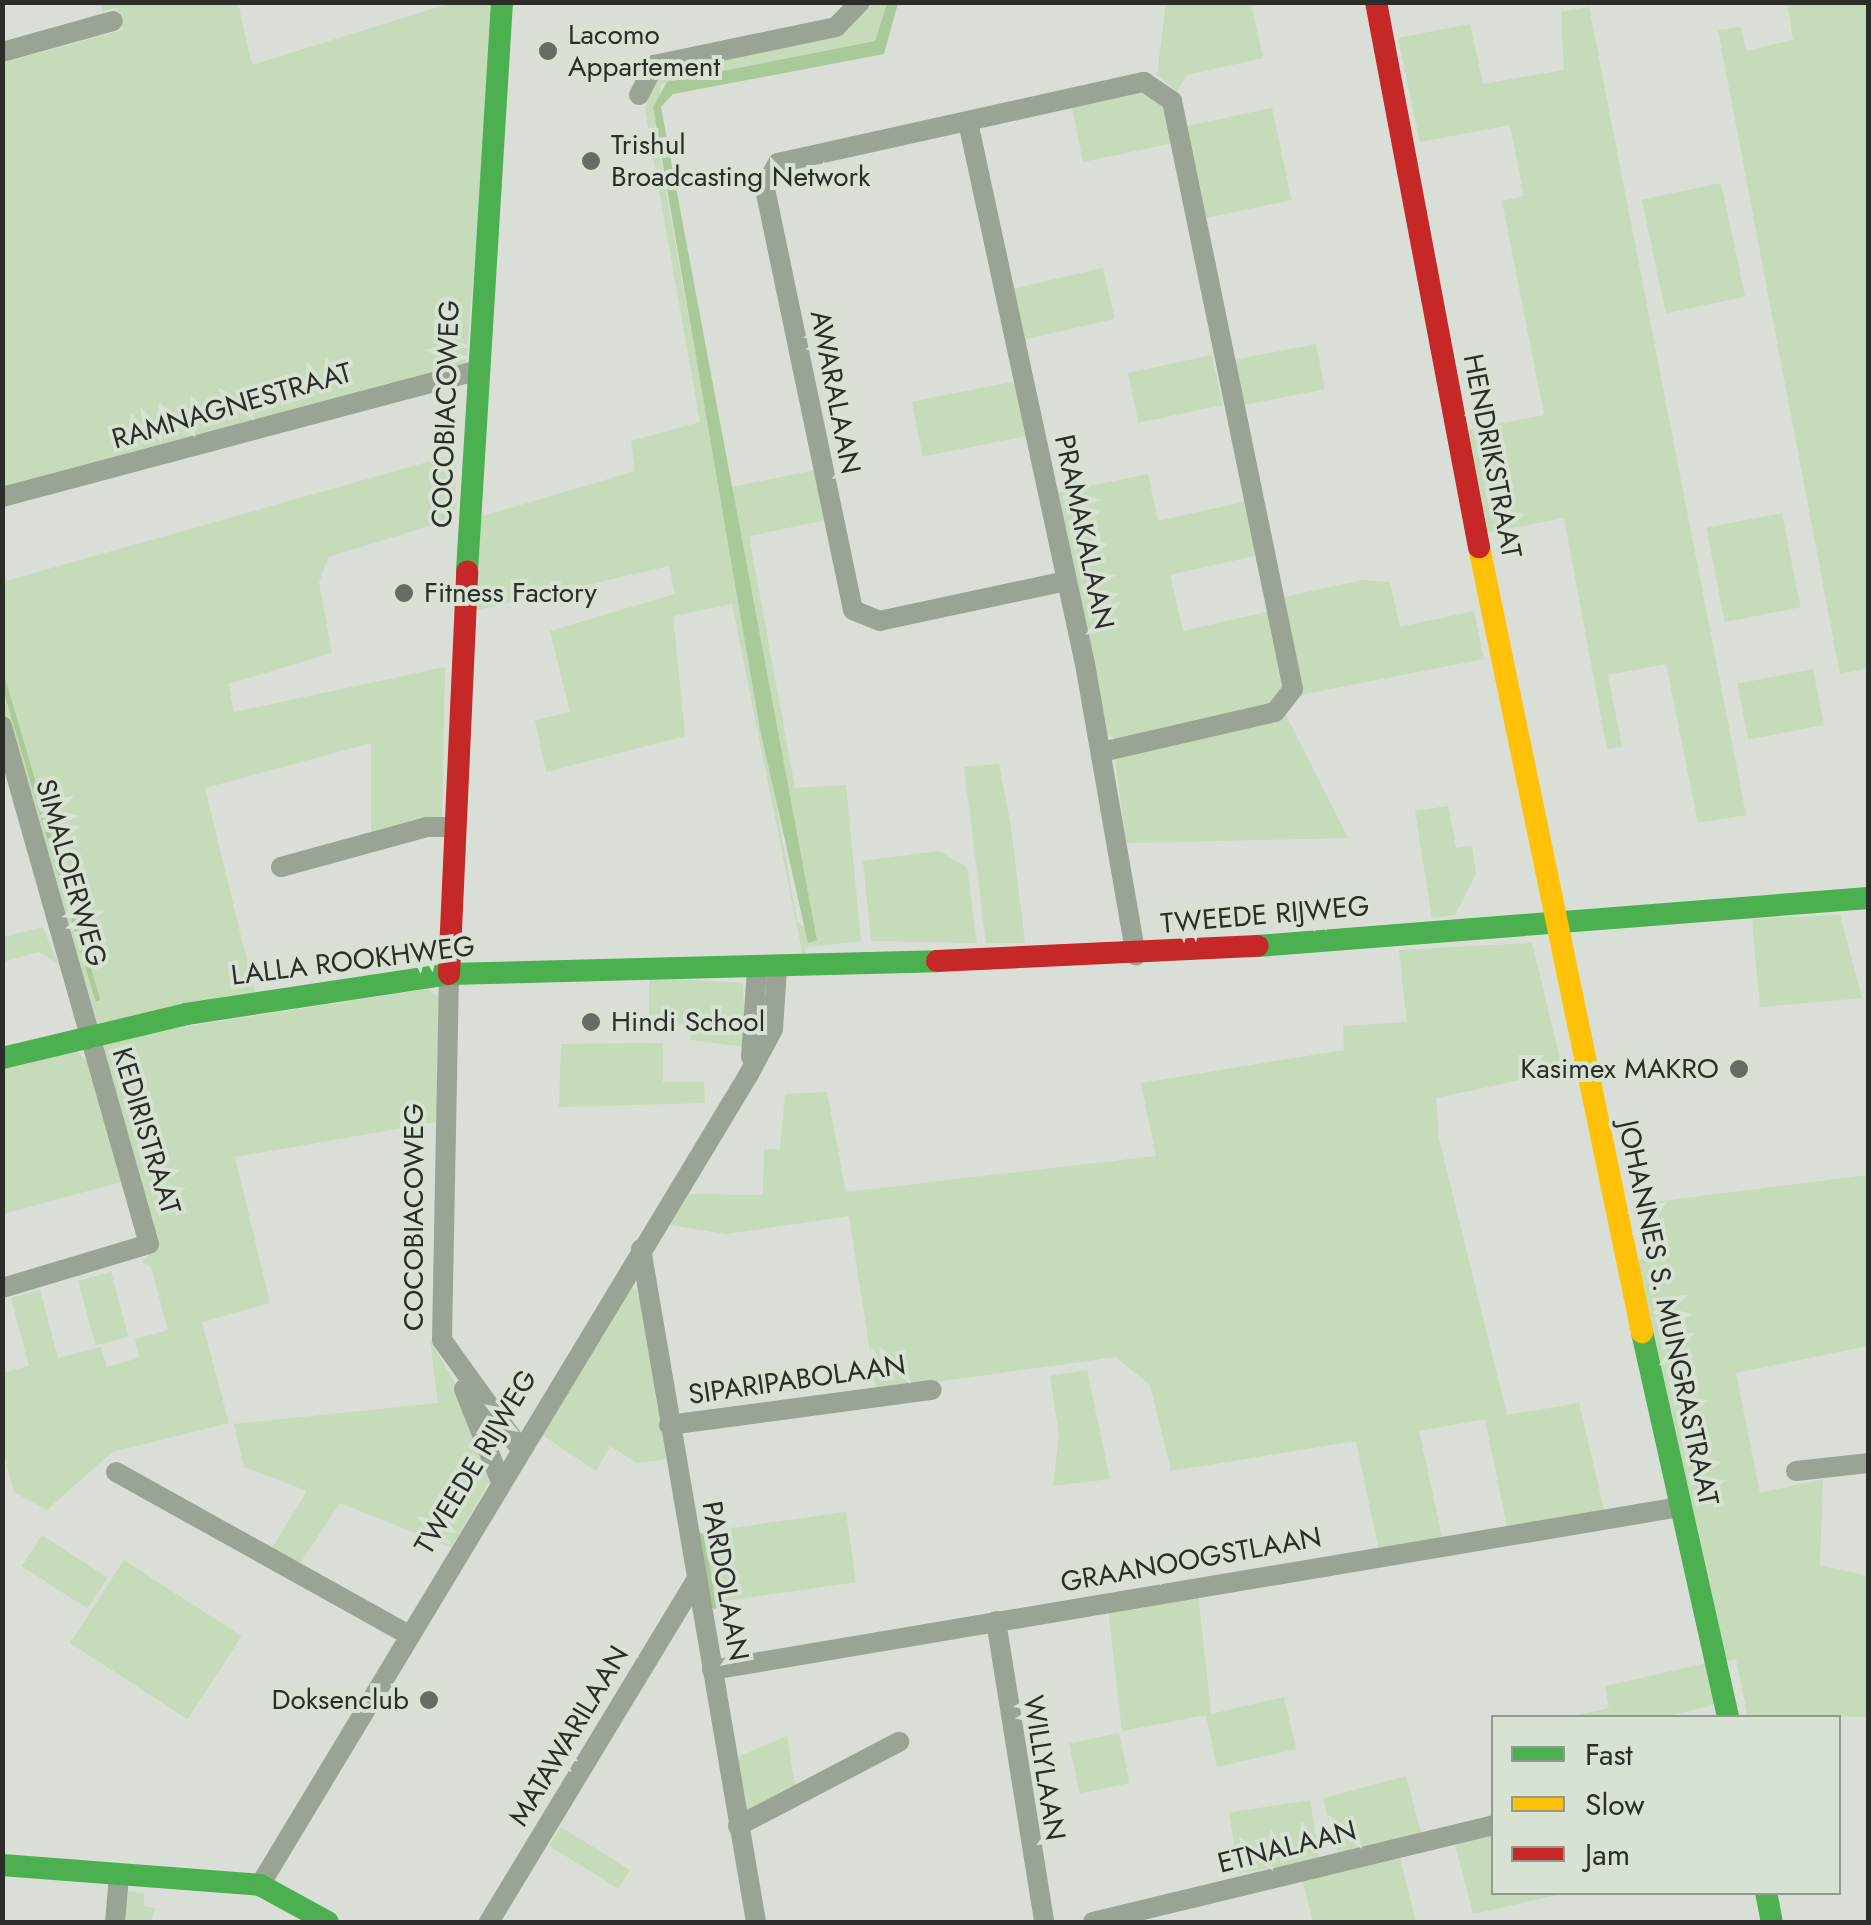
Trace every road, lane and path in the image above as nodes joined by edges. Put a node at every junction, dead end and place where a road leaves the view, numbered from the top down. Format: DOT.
graph roads {
  1 [pos="502,2"];
  2 [pos="860,2"];
  3 [pos="1376,2"];
  4 [pos="114,21"];
  5 [pos="2,52"];
  6 [pos="639,95"];
  7 [pos="968,122"];
  8 [pos="477,371"];
  9 [pos="2,497"];
  10 [pos="1066,581"];
  11 [pos="2,726"];
  12 [pos="1102,752"];
  13 [pos="456,827"];
  14 [pos="281,867"];
  15 [pos="1868,898"];
  16 [pos="1550,922"];
  17 [pos="1136,956"];
  18 [pos="767,969"];
  19 [pos="449,974"];
  20 [pos="89,1034"];
  21 [pos="2,1058"];
  22 [pos="641,1249"];
  23 [pos="2,1288"];
  24 [pos="454,1364"];
  25 [pos="932,1390"];
  26 [pos="669,1425"];
  27 [pos="518,1447"];
  28 [pos="1868,1463"];
  29 [pos="116,1472"];
  30 [pos="1796,1472"];
  31 [pos="500,1480"];
  32 [pos="1680,1507"];
  33 [pos="697,1578"];
  34 [pos="996,1621"];
  35 [pos="405,1633"];
  36 [pos="712,1670"];
  37 [pos="1727,1715"];
  38 [pos="899,1742"];
  39 [pos="738,1826"];
  40 [pos="1491,1826"];
  41 [pos="2,1866"];
  42 [pos="119,1876"];
  43 [pos="260,1885"];
  44 [pos="1767,1895"];
  45 [pos="115,1922"];
  46 [pos="328,1922"];
  47 [pos="488,1922"];
  48 [pos="756,1922"];
  49 [pos="1044,1922"];
  50 [pos="1093,1922"];
  51 [pos="1772,1922"];
  1 -- 8 [label="street, COCOBIACOWEG"];
  2 -- 6 [label="street"];
  3 -- 16 [label="street, HENDRIKSTRAAT"];
  4 -- 5 [label="street"];
  7 -- 10 [label="street, PRAMAKALAAN"];
  7 -- 10 [label="street, AWARALAAN"];
  7 -- 12 [label="street"];
  8 -- 9 [label="street, RAMNAGNESTRAAT"];
  8 -- 13 [label="street, COCOBIACOWEG"];
  10 -- 12 [label="street, PRAMAKALAAN"];
  11 -- 20 [label="street, SIMALOERWEG"];
  12 -- 17 [label="street, PRAMAKALAAN"];
  13 -- 14 [label="street"];
  13 -- 19 [label="street, COCOBIACOWEG"];
  15 -- 16 [label="street, TWEEDE RIJWEG"];
  16 -- 17 [label="street, TWEEDE RIJWEG"];
  16 -- 32 [label="street, JOHANNES S. MUNGRASTRAAT"];
  17 -- 18 [label="street, TWEEDE RIJWEG"];
  18 -- 19 [label="street, LALLA ROOKHWEG"];
  18 -- 22 [label="street, TWEEDE RIJWEG"];
  19 -- 20 [label="street, LALLA ROOKHWEG"];
  19 -- 24 [label="street, COCOBIACOWEG"];
  20 -- 21 [label="street, LALLA ROOKHWEG"];
  20 -- 23 [label="street, KEDIRISTRAAT"];
  22 -- 26 [label="street, PARDOLAAN"];
  22 -- 27 [label="street, TWEEDE RIJWEG"];
  24 -- 27 [label="street, COCOBIACOWEG"];
  24 -- 31 [label="street, COCOBIACOWEG"];
  25 -- 26 [label="street, SIPARIPABOLAAN"];
  26 -- 33 [label="street, PARDOLAAN"];
  27 -- 31 [label="street, TWEEDE RIJWEG"];
  28 -- 30 [label="street"];
  29 -- 35 [label="street"];
  31 -- 35 [label="street, TWEEDE RIJWEG"];
  32 -- 34 [label="street, GRAANOOGSTLAAN"];
  32 -- 37 [label="street, JOHANNES S. MUNGRASTRAAT"];
  33 -- 36 [label="street, PARDOLAAN"];
  33 -- 47 [label="street, MATAWARILAAN"];
  34 -- 36 [label="street, GRAANOOGSTLAAN"];
  34 -- 49 [label="street, WILLYLAAN"];
  35 -- 43 [label="street, TWEEDE RIJWEG"];
  36 -- 39 [label="street, PARDOLAAN"];
  38 -- 39 [label="street"];
  39 -- 48 [label="street, PARDOLAAN"];
  40 -- 50 [label="street, ETNALAAN"];
  41 -- 42 [label="street"];
  42 -- 43 [label="street"];
  42 -- 45 [label="street"];
  43 -- 46 [label="street"];
  44 -- 51 [label="street"];
}
